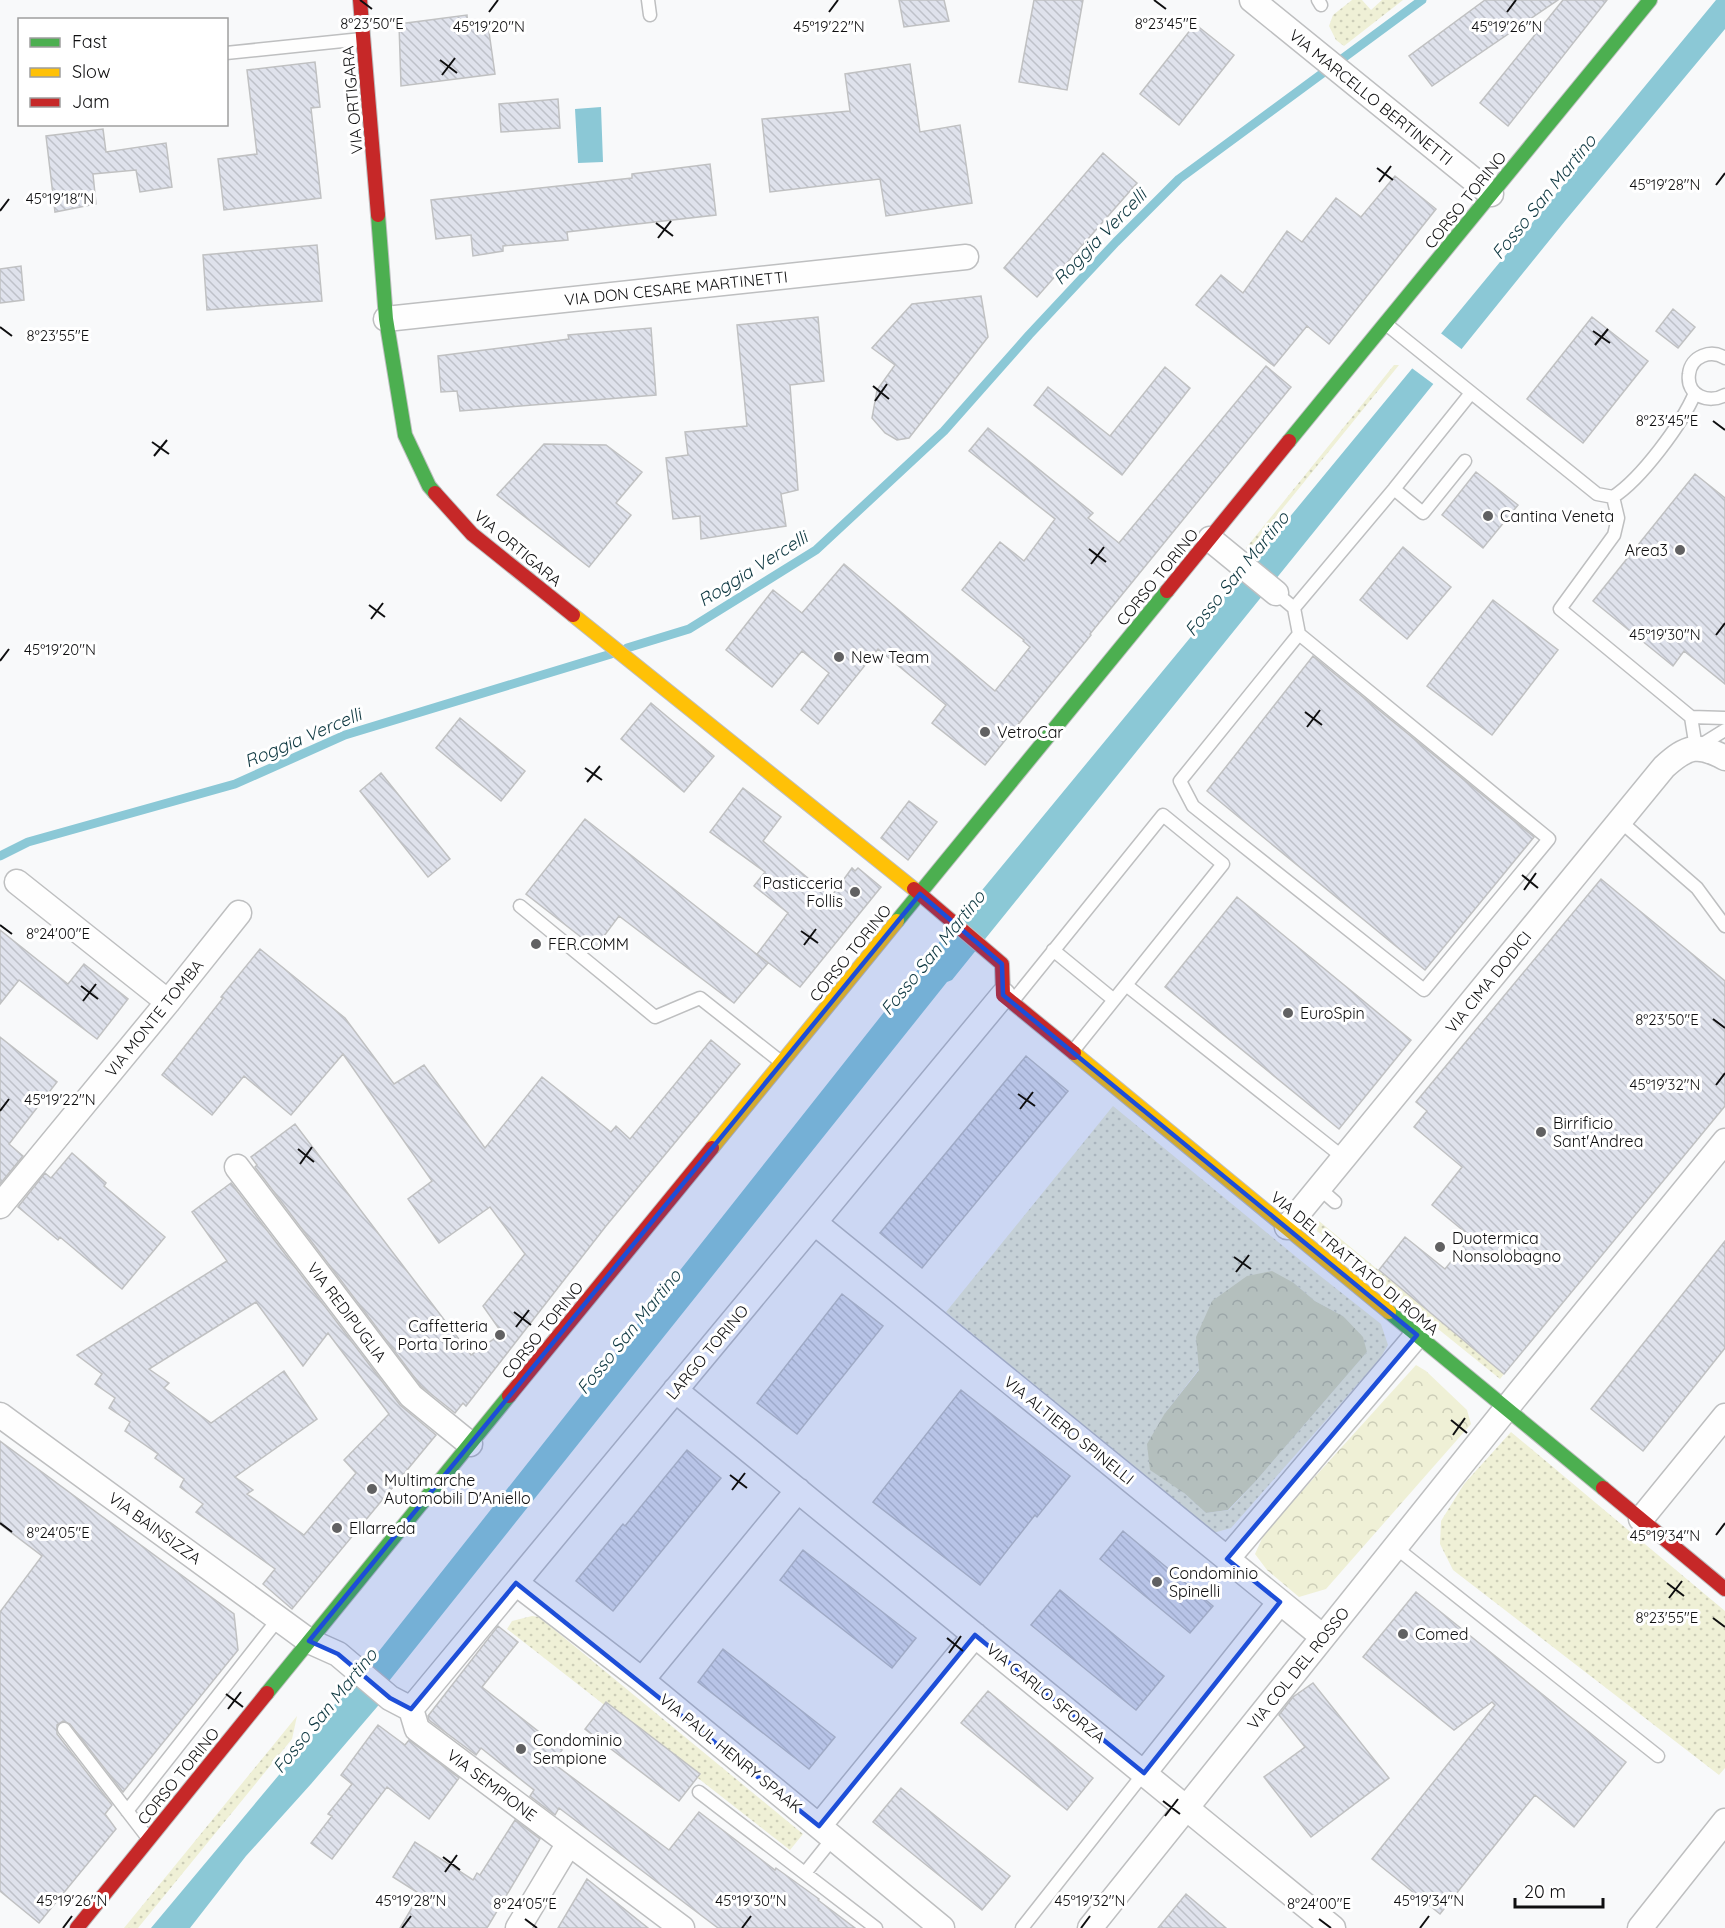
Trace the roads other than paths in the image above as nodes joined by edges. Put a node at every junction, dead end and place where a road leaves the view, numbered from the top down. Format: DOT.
graph roads {
  1 [pos="360,0"];
  2 [pos="648,0"];
  3 [pos="1252,0"];
  4 [pos="1650,0"];
  5 [pos="650,15"];
  6 [pos="363,39"];
  7 [pos="228,53"];
  8 [pos="1491,194"];
  9 [pos="966,257"];
  10 [pos="386,319"];
  11 [pos="1385,323"];
  12 [pos="1725,358"];
  13 [pos="1471,393"];
  14 [pos="1695,393"];
  15 [pos="1725,395"];
  16 [pos="1465,461"];
  17 [pos="1394,489"];
  18 [pos="1613,497"];
  19 [pos="1210,539"];
  20 [pos="1285,600"];
  21 [pos="1299,634"];
  22 [pos="1691,717"];
  23 [pos="1725,718"];
  24 [pos="1725,730"];
  25 [pos="1696,748"];
  26 [pos="1725,758"];
  27 [pos="1620,820"];
  28 [pos="17,882"];
  29 [pos="920,894"];
  30 [pos="520,906"];
  31 [pos="239,913"];
  32 [pos="1725,926"];
  33 [pos="1053,950"];
  34 [pos="1126,985"];
  35 [pos="1007,999"];
  36 [pos="1114,1000"];
  37 [pos="168,1002"];
  38 [pos="1072,1052"];
  39 [pos="782,1063"];
  40 [pos="1725,1141"];
  41 [pos="1344,1158"];
  42 [pos="237,1167"];
  43 [pos="0,1206"];
  44 [pos="814,1223"];
  45 [pos="1287,1227"];
  46 [pos="1417,1335"];
  47 [pos="675,1390"];
  48 [pos="1506,1409"];
  49 [pos="0,1415"];
  50 [pos="1725,1416"];
  51 [pos="470,1444"];
  52 [pos="798,1491"];
  53 [pos="1641,1520"];
  54 [pos="1395,1547"];
  55 [pos="1227,1559"];
  56 [pos="516,1583"];
  57 [pos="1725,1589"];
  58 [pos="1280,1602"];
  59 [pos="279,1618"];
  60 [pos="975,1635"];
  61 [pos="1323,1637"];
  62 [pos="309,1641"];
  63 [pos="642,1680"];
  64 [pos="411,1709"];
  65 [pos="64,1729"];
  66 [pos="1658,1756"];
  67 [pos="1144,1773"];
  68 [pos="699,1792"];
  69 [pos="1186,1808"];
  70 [pos="128,1811"];
  71 [pos="1725,1821"];
  72 [pos="826,1832"];
  73 [pos="148,1839"];
  74 [pos="569,1843"];
  75 [pos="805,1874"];
  76 [pos="77,1928"];
  77 [pos="518,1928"];
  78 [pos="682,1928"];
  79 [pos="876,1928"];
  80 [pos="942,1928"];
  81 [pos="1022,1928"];
  82 [pos="1090,1928"];
  83 [pos="1333,1928"];
  84 [pos="1640,1928"];
  1 -- 6 [label="main road, VIA ORTIGARA"];
  2 -- 5 [label="lane"];
  3 -- 8 [label="street, VIA MARCELLO BERTINETTI"];
  4 -- 8 [label="main road, CORSO TORINO"];
  6 -- 7 [label="lane"];
  6 -- 10 [label="main road, VIA ORTIGARA"];
  8 -- 11 [label="main road, CORSO TORINO"];
  9 -- 10 [label="street, VIA DON CESARE MARTINETTI"];
  10 -- 29 [label="main road, VIA ORTIGARA"];
  11 -- 13 [label="lane"];
  11 -- 19 [label="main road, CORSO TORINO"];
  12 -- 14 [label="lane"];
  13 -- 17 [label="lane"];
  13 -- 18 [label="lane"];
  14 -- 15 [label="lane"];
  14 -- 18 [label="lane"];
  16 -- 17 [label="lane"];
  17 -- 20 [label="lane"];
  18 -- 22 [label="lane"];
  19 -- 20 [label="street"];
  19 -- 29 [label="main road, CORSO TORINO"];
  20 -- 21 [label="lane"];
  21 -- 21 [label="lane"];
  22 -- 23 [label="lane"];
  22 -- 25 [label="lane"];
  24 -- 25 [label="lane"];
  25 -- 26 [label="street"];
  25 -- 27 [label="street, VIA CIMA DODICI"];
  27 -- 32 [label="lane"];
  27 -- 41 [label="street, VIA CIMA DODICI"];
  28 -- 37 [label="street"];
  29 -- 35 [label="main road, VIA ORTIGARA"];
  29 -- 39 [label="main road, CORSO TORINO"];
  30 -- 39 [label="lane"];
  31 -- 37 [label="street, VIA MONTE TOMBA"];
  33 -- 34 [label="lane"];
  33 -- 35 [label="lane"];
  33 -- 36 [label="lane"];
  34 -- 36 [label="lane"];
  34 -- 41 [label="lane"];
  35 -- 38 [label="main road, VIA DEL TRATTATO DI ROMA"];
  35 -- 44 [label="street, LARGO TORINO"];
  36 -- 38 [label="lane"];
  37 -- 43 [label="street, VIA MONTE TOMBA"];
  38 -- 45 [label="main road, VIA DEL TRATTATO DI ROMA"];
  39 -- 51 [label="main road, CORSO TORINO"];
  40 -- 48 [label="street, VIA COL DEL ROSSO"];
  41 -- 45 [label="street, VIA CIMA DODICI"];
  42 -- 51 [label="street, VIA REDIPUGLIA"];
  44 -- 47 [label="street, LARGO TORINO"];
  44 -- 55 [label="street, VIA ALTIERO SPINELLI"];
  45 -- 46 [label="main road, VIA DEL TRATTATO DI ROMA"];
  46 -- 48 [label="main road, VIA DEL TRATTATO DI ROMA"];
  46 -- 55 [label="street"];
  47 -- 52 [label="street, VIA CARLO SFORZA"];
  47 -- 56 [label="street, LARGO TORINO"];
  48 -- 53 [label="main road, VIA DEL TRATTATO DI ROMA"];
  48 -- 54 [label="street, VIA COL DEL ROSSO"];
  49 -- 59 [label="street, VIA BAINSIZZA"];
  50 -- 53 [label="street"];
  51 -- 62 [label="main road, CORSO TORINO"];
  52 -- 60 [label="street, VIA CARLO SFORZA"];
  52 -- 63 [label="street"];
  53 -- 57 [label="main road, VIA DEL TRATTATO DI ROMA"];
  54 -- 61 [label="street, VIA COL DEL ROSSO"];
  54 -- 66 [label="lane"];
  55 -- 58 [label="street, VIA ALTIERO SPINELLI"];
  56 -- 63 [label="street, VIA PAUL HENRY SPAAK"];
  56 -- 64 [label="street, LARGO TORINO"];
  58 -- 61 [label="street, VIA ALTIERO SPINELLI"];
  58 -- 67 [label="street"];
  59 -- 62 [label="street, VIA BAINSIZZA"];
  59 -- 70 [label="lane"];
  60 -- 67 [label="street, VIA CARLO SFORZA"];
  60 -- 72 [label="street"];
  61 -- 69 [label="street, VIA COL DEL ROSSO"];
  62 -- 64 [label="street"];
  62 -- 73 [label="main road, CORSO TORINO"];
  63 -- 72 [label="street, VIA PAUL HENRY SPAAK"];
  64 -- 74 [label="street, VIA SEMPIONE"];
  65 -- 70 [label="lane"];
  67 -- 69 [label="street, VIA CARLO SFORZA"];
  67 -- 81 [label="lane"];
  68 -- 75 [label="lane"];
  69 -- 82 [label="street, VIA COL DEL ROSSO"];
  69 -- 83 [label="street, VIA CARLO SFORZA"];
  70 -- 73 [label="lane"];
  71 -- 84 [label="street"];
  72 -- 75 [label="lane"];
  72 -- 80 [label="street, VIA PAUL HENRY SPAAK"];
  73 -- 76 [label="main road, CORSO TORINO"];
  74 -- 77 [label="street"];
  74 -- 78 [label="street, VIA SEMPIONE"];
  75 -- 79 [label="lane"];
}
